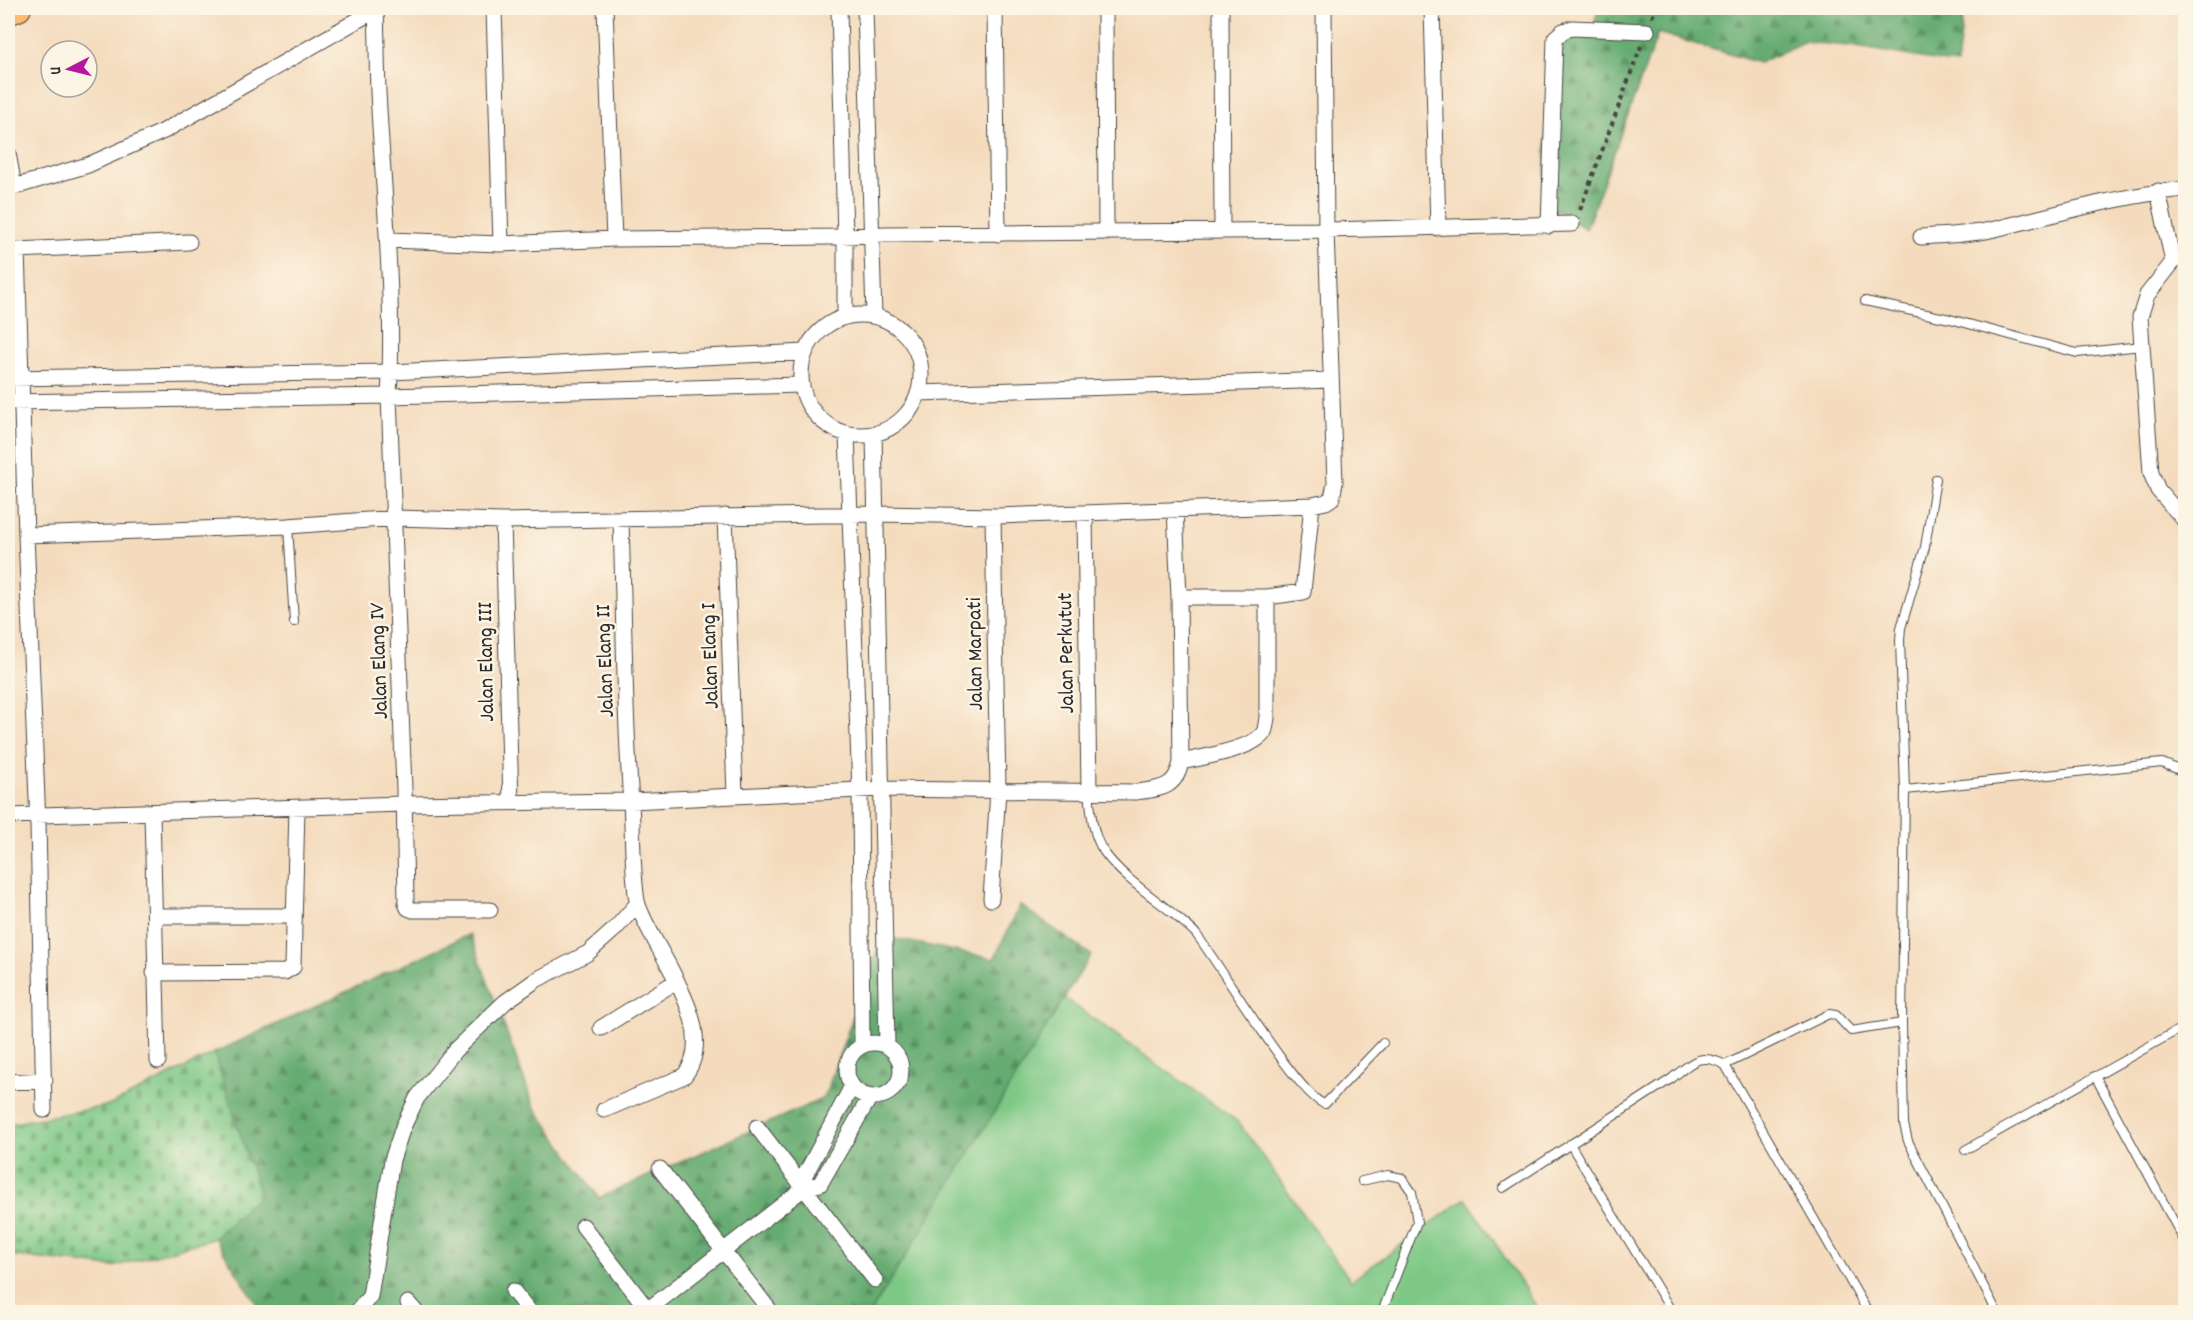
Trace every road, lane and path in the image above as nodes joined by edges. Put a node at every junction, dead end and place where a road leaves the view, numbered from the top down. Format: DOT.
graph roads {
  1 [pos="18,8"];
  2 [pos="378,8"];
  3 [pos="494,8"];
  4 [pos="605,8"];
  5 [pos="839,8"];
  6 [pos="865,8"];
  7 [pos="995,8"];
  8 [pos="1105,8"];
  9 [pos="1221,8"];
  10 [pos="1324,8"];
  11 [pos="1432,8"];
  12 [pos="1656,8"];
  13 [pos="8,12"];
  14 [pos="1647,31"];
  15 [pos="8,153"];
  16 [pos="2186,189"];
  17 [pos="2158,191"];
  18 [pos="1572,224"];
  19 [pos="1549,226"];
  20 [pos="1438,228"];
  21 [pos="1326,230"];
  22 [pos="1222,231"];
  23 [pos="1106,233"];
  24 [pos="998,234"];
  25 [pos="870,236"];
  26 [pos="845,237"];
  27 [pos="1921,237"];
  28 [pos="614,239"];
  29 [pos="388,240"];
  30 [pos="189,242"];
  31 [pos="501,244"];
  32 [pos="12,250"];
  33 [pos="1865,301"];
  34 [pos="845,316"];
  35 [pos="874,316"];
  36 [pos="2141,345"];
  37 [pos="805,352"];
  38 [pos="391,372"];
  39 [pos="15,378"];
  40 [pos="1331,380"];
  41 [pos="802,385"];
  42 [pos="918,393"];
  43 [pos="389,396"];
  44 [pos="15,402"];
  45 [pos="847,434"];
  46 [pos="874,434"];
  47 [pos="1936,479"];
  48 [pos="1312,505"];
  49 [pos="1175,509"];
  50 [pos="850,514"];
  51 [pos="875,514"];
  52 [pos="1085,514"];
  53 [pos="725,516"];
  54 [pos="993,516"];
  55 [pos="395,518"];
  56 [pos="621,520"];
  57 [pos="504,521"];
  58 [pos="2186,522"];
  59 [pos="288,526"];
  60 [pos="26,535"];
  61 [pos="1179,597"];
  62 [pos="1268,597"];
  63 [pos="294,622"];
  64 [pos="1181,762"];
  65 [pos="2186,774"];
  66 [pos="880,789"];
  67 [pos="998,790"];
  68 [pos="1905,790"];
  69 [pos="860,791"];
  70 [pos="1089,791"];
  71 [pos="735,795"];
  72 [pos="631,801"];
  73 [pos="511,802"];
  74 [pos="404,804"];
  75 [pos="297,807"];
  76 [pos="152,812"];
  77 [pos="38,815"];
  78 [pos="8,816"];
  79 [pos="992,899"];
  80 [pos="637,903"];
  81 [pos="490,910"];
  82 [pos="155,916"];
  83 [pos="294,916"];
  84 [pos="154,974"];
  85 [pos="677,981"];
  86 [pos="1902,1023"];
  87 [pos="2185,1026"];
  88 [pos="601,1028"];
  89 [pos="1383,1043"];
  90 [pos="862,1045"];
  91 [pos="887,1045"];
  92 [pos="158,1061"];
  93 [pos="1725,1065"];
  94 [pos="2095,1077"];
  95 [pos="45,1080"];
  96 [pos="8,1082"];
  97 [pos="852,1086"];
  98 [pos="870,1097"];
  99 [pos="44,1110"];
  100 [pos="604,1110"];
  101 [pos="757,1127"];
  102 [pos="1570,1144"];
  103 [pos="1965,1150"];
  104 [pos="660,1169"];
  105 [pos="1362,1181"];
  106 [pos="804,1188"];
  107 [pos="1503,1188"];
  108 [pos="583,1226"];
  109 [pos="2186,1244"];
  110 [pos="723,1251"];
  111 [pos="875,1280"];
  112 [pos="513,1291"];
  113 [pos="647,1311"];
  114 [pos="357,1312"];
  115 [pos="530,1312"];
  116 [pos="771,1312"];
  117 [pos="1382,1312"];
  118 [pos="1672,1312"];
  119 [pos="1868,1312"];
  120 [pos="1997,1312"];
  1 -- 13 [label="main road"];
  2 -- 15 [label="street"];
  2 -- 29 [label="street, Jalan Elang IV"];
  3 -- 31 [label="street"];
  4 -- 28 [label="street"];
  5 -- 26 [label="street"];
  6 -- 25 [label="street"];
  7 -- 24 [label="street"];
  8 -- 23 [label="street"];
  9 -- 22 [label="street"];
  10 -- 21 [label="street"];
  11 -- 20 [label="street"];
  12 -- 14 [label="path"];
  14 -- 18 [label="path"];
  14 -- 19 [label="street"];
  16 -- 17 [label="street"];
  17 -- 27 [label="street"];
  17 -- 36 [label="street"];
  18 -- 19 [label="street"];
  19 -- 20 [label="street"];
  20 -- 21 [label="street"];
  21 -- 22 [label="street"];
  21 -- 40 [label="street"];
  22 -- 23 [label="street"];
  23 -- 24 [label="street"];
  24 -- 25 [label="street"];
  25 -- 26 [label="street"];
  25 -- 35 [label="street"];
  26 -- 28 [label="street"];
  26 -- 34 [label="street"];
  28 -- 31 [label="street"];
  29 -- 31 [label="street"];
  29 -- 38 [label="street, Jalan Elang IV"];
  30 -- 32 [label="street"];
  32 -- 39 [label="street"];
  33 -- 36 [label="lane"];
  34 -- 35 [label="street"];
  34 -- 37 [label="street"];
  35 -- 42 [label="street"];
  36 -- 58 [label="street"];
  37 -- 38 [label="street"];
  37 -- 41 [label="street"];
  38 -- 39 [label="street"];
  38 -- 43 [label="street, Jalan Elang IV"];
  39 -- 44 [label="street"];
  40 -- 42 [label="street"];
  40 -- 48 [label="street"];
  41 -- 43 [label="street"];
  41 -- 45 [label="street"];
  42 -- 46 [label="street"];
  43 -- 44 [label="street"];
  43 -- 55 [label="street, Jalan Elang IV"];
  44 -- 60 [label="street"];
  45 -- 46 [label="street"];
  45 -- 50 [label="street"];
  46 -- 51 [label="street"];
  47 -- 68 [label="lane"];
  48 -- 49 [label="street"];
  48 -- 62 [label="street"];
  49 -- 52 [label="street"];
  49 -- 61 [label="street"];
  50 -- 51 [label="street"];
  50 -- 53 [label="street"];
  50 -- 69 [label="street"];
  51 -- 54 [label="street"];
  51 -- 66 [label="street"];
  52 -- 54 [label="street"];
  52 -- 70 [label="street, Jalan Perkutut"];
  53 -- 56 [label="street"];
  53 -- 71 [label="street, Jalan Elang I"];
  54 -- 67 [label="street, Jalan Marpati"];
  55 -- 57 [label="street"];
  55 -- 59 [label="street"];
  55 -- 74 [label="street, Jalan Elang IV"];
  56 -- 57 [label="street"];
  56 -- 72 [label="street, Jalan Elang II"];
  57 -- 73 [label="street, Jalan Elang III"];
  59 -- 60 [label="street"];
  59 -- 63 [label="lane"];
  60 -- 77 [label="street"];
  61 -- 62 [label="street"];
  61 -- 64 [label="street"];
  62 -- 64 [label="street"];
  64 -- 70 [label="street"];
  65 -- 68 [label="lane"];
  66 -- 67 [label="street"];
  66 -- 69 [label="street"];
  66 -- 91 [label="street"];
  67 -- 70 [label="street"];
  67 -- 79 [label="street, Jalan Marpati"];
  68 -- 86 [label="lane"];
  69 -- 71 [label="street"];
  69 -- 90 [label="street"];
  70 -- 89 [label="lane"];
  71 -- 72 [label="street"];
  72 -- 73 [label="street"];
  72 -- 80 [label="street, Jalan Elang II"];
  73 -- 74 [label="street"];
  74 -- 75 [label="street"];
  74 -- 81 [label="street, Jalan Elang IV"];
  75 -- 76 [label="street"];
  75 -- 83 [label="street"];
  76 -- 77 [label="street"];
  76 -- 82 [label="street"];
  77 -- 78 [label="street"];
  77 -- 95 [label="street"];
  80 -- 85 [label="street"];
  80 -- 114 [label="street"];
  82 -- 83 [label="street"];
  82 -- 84 [label="street"];
  83 -- 84 [label="street"];
  84 -- 92 [label="street"];
  85 -- 88 [label="street"];
  85 -- 100 [label="street"];
  86 -- 93 [label="lane"];
  86 -- 120 [label="lane"];
  87 -- 94 [label="lane"];
  90 -- 91 [label="street"];
  90 -- 97 [label="street"];
  91 -- 98 [label="street"];
  93 -- 102 [label="lane"];
  93 -- 119 [label="lane"];
  94 -- 103 [label="lane"];
  94 -- 109 [label="lane"];
  95 -- 96 [label="street"];
  95 -- 99 [label="street"];
  97 -- 98 [label="street"];
  97 -- 106 [label="street"];
  98 -- 106 [label="street"];
  101 -- 106 [label="street"];
  102 -- 107 [label="lane"];
  102 -- 118 [label="lane"];
  104 -- 110 [label="street"];
  105 -- 117 [label="lane"];
  106 -- 110 [label="street"];
  106 -- 111 [label="street"];
  108 -- 113 [label="street"];
  110 -- 113 [label="street"];
  110 -- 116 [label="street"];
  112 -- 115 [label="street"];
}
